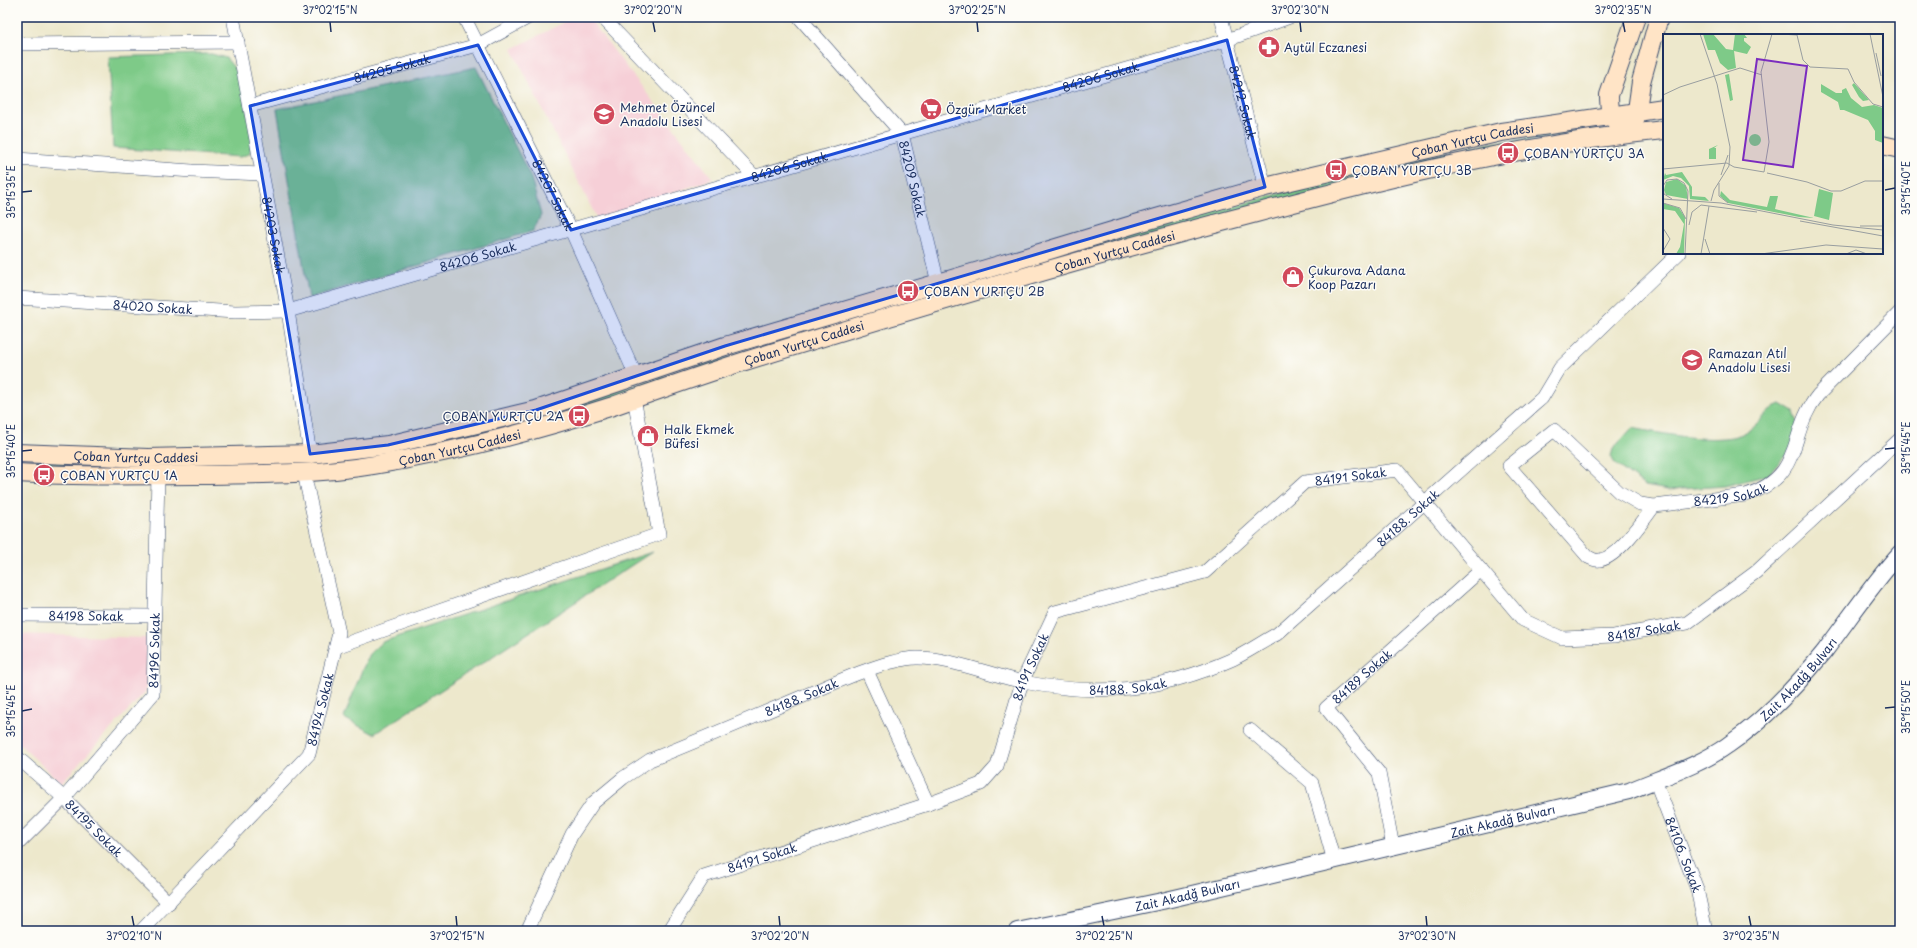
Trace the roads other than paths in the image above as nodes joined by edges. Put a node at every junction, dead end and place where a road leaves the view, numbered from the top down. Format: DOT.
graph roads {
  1 [pos="233,17"];
  2 [pos="464,17"];
  3 [pos="529,17"];
  4 [pos="602,17"];
  5 [pos="1221,17"];
  6 [pos="1290,17"];
  7 [pos="1636,17"];
  8 [pos="1658,17"];
  9 [pos="806,19"];
  10 [pos="1227,40"];
  11 [pos="238,42"];
  12 [pos="17,44"];
  13 [pos="478,45"];
  14 [pos="250,106"];
  15 [pos="1661,108"];
  16 [pos="1637,112"];
  17 [pos="1612,115"];
  18 [pos="1661,130"];
  19 [pos="1633,131"];
  20 [pos="902,134"];
  21 [pos="1883,145"];
  22 [pos="1900,149"];
  23 [pos="17,159"];
  24 [pos="262,174"];
  25 [pos="755,177"];
  26 [pos="1264,187"];
  27 [pos="571,230"];
  28 [pos="1678,254"];
  29 [pos="938,283"];
  30 [pos="17,298"];
  31 [pos="288,311"];
  32 [pos="1900,312"];
  33 [pos="636,376"];
  34 [pos="634,398"];
  35 [pos="1900,439"];
  36 [pos="17,453"];
  37 [pos="310,454"];
  38 [pos="17,473"];
  39 [pos="304,474"];
  40 [pos="158,475"];
  41 [pos="1424,503"];
  42 [pos="1654,506"];
  43 [pos="1900,553"];
  44 [pos="1480,570"];
  45 [pos="17,615"];
  46 [pos="154,616"];
  47 [pos="336,647"];
  48 [pos="867,671"];
  49 [pos="1022,682"];
  50 [pos="1250,730"];
  51 [pos="17,757"];
  52 [pos="1655,780"];
  53 [pos="64,798"];
  54 [pos="928,804"];
  55 [pos="17,845"];
  56 [pos="1393,848"];
  57 [pos="1334,861"];
  58 [pos="169,903"];
  59 [pos="141,931"];
  60 [pos="527,931"];
  61 [pos="669,931"];
  62 [pos="1016,931"];
  63 [pos="1706,931"];
  1 -- 11 [label="street, 84203 Sokak"];
  2 -- 13 [label="street, 84207 Sokak"];
  3 -- 13 [label="street, 84205 Sokak"];
  4 -- 25 [label="street"];
  5 -- 10 [label="street, 84212 Sokak"];
  6 -- 10 [label="street, 84206 Sokak"];
  7 -- 17 [label="main road"];
  8 -- 16 [label="main road"];
  9 -- 20 [label="street, 84209 Sokak"];
  10 -- 20 [label="street, 84206 Sokak"];
  10 -- 26 [label="street, 84212 Sokak"];
  11 -- 12 [label="street"];
  11 -- 14 [label="street, 84203 Sokak"];
  13 -- 14 [label="street, 84205 Sokak"];
  13 -- 27 [label="street, 84207 Sokak"];
  14 -- 24 [label="street, 84203 Sokak"];
  15 -- 16 [label="main road, Çoban Yurtçu Caddesi"];
  16 -- 17 [label="main road, Çoban Yurtçu Caddesi"];
  16 -- 19 [label="main road"];
  17 -- 19 [label="main road"];
  17 -- 26 [label="main road, Çoban Yurtçu Caddesi"];
  18 -- 19 [label="main road"];
  19 -- 34 [label="main road, Çoban Yurtçu Caddesi"];
  20 -- 25 [label="street, 84206 Sokak"];
  20 -- 29 [label="street, 84209 Sokak"];
  21 -- 22 [label="main road"];
  23 -- 24 [label="street"];
  24 -- 31 [label="street, 84203 Sokak"];
  25 -- 27 [label="street, 84206 Sokak"];
  26 -- 29 [label="main road, Çoban Yurtçu Caddesi"];
  27 -- 31 [label="street, 84206 Sokak"];
  27 -- 33 [label="street, 84207 Sokak"];
  28 -- 41 [label="street, 84188. Sokak"];
  29 -- 33 [label="main road, Çoban Yurtçu Caddesi"];
  30 -- 31 [label="street, 84020 Sokak"];
  31 -- 37 [label="street, 84203 Sokak"];
  32 -- 42 [label="street, 84219 Sokak"];
  33 -- 37 [label="main road, Çoban Yurtçu Caddesi"];
  34 -- 39 [label="main road, Çoban Yurtçu Caddesi"];
  34 -- 47 [label="street"];
  35 -- 44 [label="street, 84187 Sokak"];
  36 -- 37 [label="main road, Çoban Yurtçu Caddesi"];
  38 -- 40 [label="main road, Çoban Yurtçu Caddesi"];
  39 -- 40 [label="main road, Çoban Yurtçu Caddesi"];
  39 -- 47 [label="street, 84194 Sokak"];
  40 -- 46 [label="street, 84196 Sokak"];
  41 -- 44 [label="street, 84187 Sokak"];
  41 -- 49 [label="street, 84188. Sokak"];
  41 -- 49 [label="street, 84191 Sokak"];
  42 -- 42 [label="street, 84219 Sokak"];
  43 -- 52 [label="street, Zait Akadğ Bulvarı"];
  44 -- 56 [label="street, 84189 Sokak"];
  45 -- 46 [label="street, 84198 Sokak"];
  46 -- 53 [label="street, 84196 Sokak"];
  47 -- 58 [label="street, 84194 Sokak"];
  48 -- 49 [label="street, 84188. Sokak"];
  48 -- 54 [label="street"];
  48 -- 60 [label="street, 84188. Sokak"];
  49 -- 54 [label="street, 84191 Sokak"];
  50 -- 57 [label="street"];
  51 -- 53 [label="street, 84195 Sokak"];
  52 -- 56 [label="street, Zait Akadğ Bulvarı"];
  52 -- 63 [label="street, 84106. Sokak"];
  53 -- 55 [label="street, 84196 Sokak"];
  53 -- 58 [label="street, 84195 Sokak"];
  54 -- 61 [label="street, 84191 Sokak"];
  56 -- 57 [label="street, Zait Akadğ Bulvarı"];
  57 -- 62 [label="street, Zait Akadğ Bulvarı"];
  58 -- 59 [label="street, 84194 Sokak"];
}
